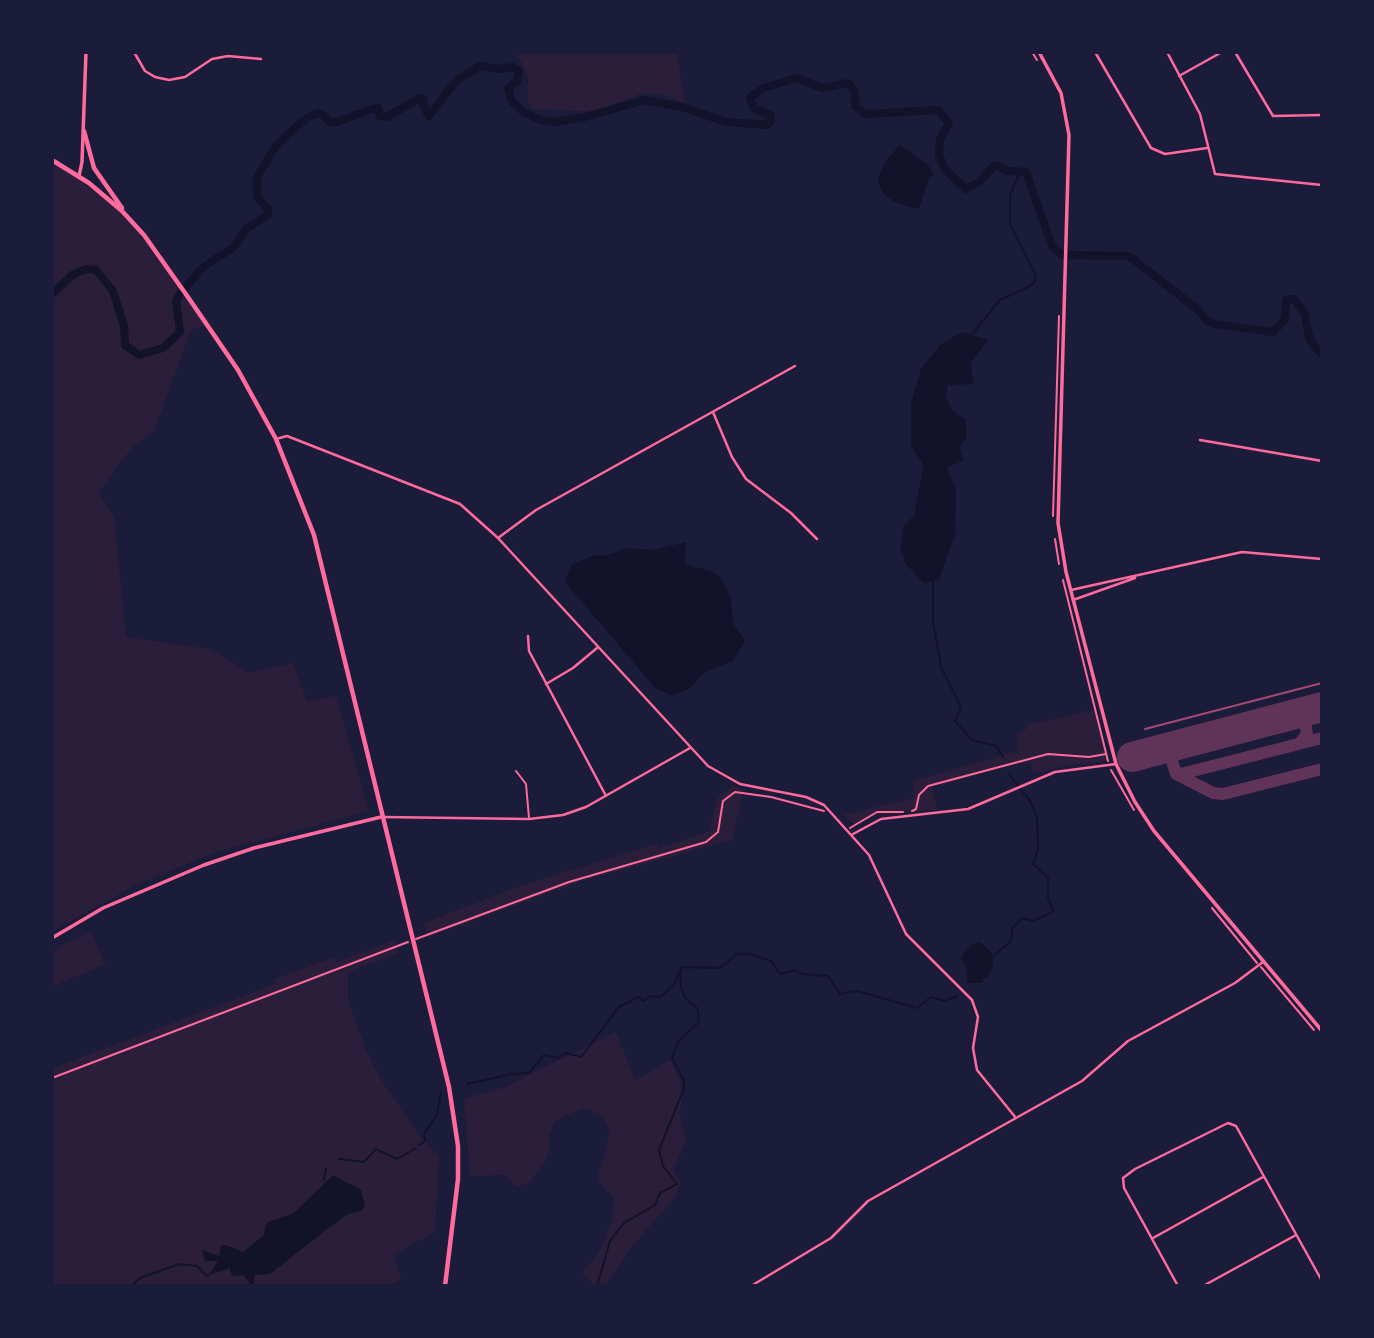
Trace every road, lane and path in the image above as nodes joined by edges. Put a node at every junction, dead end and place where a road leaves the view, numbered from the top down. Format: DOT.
graph roads {
  1 [pos="86,52"];
  2 [pos="134,52"];
  3 [pos="211,52"];
  4 [pos="1039,52"];
  5 [pos="1095,52"];
  6 [pos="1167,52"];
  7 [pos="1222,52"];
  8 [pos="1235,52"];
  9 [pos="212,59"];
  10 [pos="261,59"];
  11 [pos="1179,76"];
  12 [pos="1321,115"];
  13 [pos="84,131"];
  14 [pos="1208,147"];
  15 [pos="52,160"];
  16 [pos="79,176"];
  17 [pos="1321,185"];
  18 [pos="133,222"];
  19 [pos="1063,316"];
  20 [pos="795,366"];
  21 [pos="713,412"];
  22 [pos="276,439"];
  23 [pos="1200,440"];
  24 [pos="1321,461"];
  25 [pos="1054,525"];
  26 [pos="1055,535"];
  27 [pos="499,538"];
  28 [pos="817,539"];
  29 [pos="1321,559"];
  30 [pos="1138,577"];
  31 [pos="1070,590"];
  32 [pos="1073,600"];
  33 [pos="528,636"];
  34 [pos="597,648"];
  35 [pos="546,684"];
  36 [pos="690,748"];
  37 [pos="1106,754"];
  38 [pos="1107,759"];
  39 [pos="1116,764"];
  40 [pos="516,771"];
  41 [pos="606,796"];
  42 [pos="825,812"];
  43 [pos="381,817"];
  44 [pos="529,819"];
  45 [pos="851,827"];
  46 [pos="853,834"];
  47 [pos="431,933"];
  48 [pos="52,938"];
  49 [pos="395,947"];
  50 [pos="1264,962"];
  51 [pos="1321,1031"];
  52 [pos="52,1078"];
  53 [pos="1016,1118"];
  54 [pos="1263,1177"];
  55 [pos="1296,1235"];
  56 [pos="1153,1238"];
  57 [pos="1321,1281"];
  58 [pos="445,1286"];
  59 [pos="751,1286"];
  60 [pos="1178,1286"];
  61 [pos="1203,1286"];
  1 -- 13 [label="main road"];
  2 -- 9 [label="street"];
  3 -- 9 [label="street"];
  4 -- 19 [label="main road"];
  5 -- 14 [label="street"];
  6 -- 11 [label="street"];
  7 -- 11 [label="street"];
  8 -- 12 [label="street"];
  9 -- 10 [label="street"];
  11 -- 14 [label="street"];
  13 -- 16 [label="main road"];
  13 -- 18 [label="highway"];
  14 -- 17 [label="street"];
  15 -- 16 [label="highway"];
  16 -- 18 [label="highway"];
  18 -- 22 [label="highway"];
  19 -- 25 [label="path"];
  19 -- 31 [label="main road"];
  20 -- 21 [label="street"];
  21 -- 27 [label="street"];
  21 -- 28 [label="street"];
  22 -- 27 [label="street"];
  22 -- 43 [label="highway"];
  23 -- 24 [label="street"];
  26 -- 37 [label="path"];
  27 -- 34 [label="street"];
  29 -- 30 [label="street"];
  30 -- 31 [label="street"];
  30 -- 32 [label="street"];
  31 -- 32 [label="main road"];
  32 -- 39 [label="main road"];
  33 -- 35 [label="street"];
  34 -- 35 [label="street"];
  34 -- 36 [label="street"];
  35 -- 41 [label="street"];
  36 -- 41 [label="street"];
  36 -- 46 [label="street"];
  37 -- 38 [label="path"];
  37 -- 45 [label="path"];
  39 -- 46 [label="street"];
  39 -- 50 [label="main road"];
  40 -- 44 [label="lane"];
  41 -- 44 [label="street"];
  42 -- 47 [label="path"];
  43 -- 44 [label="street"];
  43 -- 48 [label="main road"];
  43 -- 58 [label="highway"];
  46 -- 53 [label="street"];
  49 -- 52 [label="path"];
  50 -- 51 [label="main road"];
  50 -- 53 [label="street"];
  53 -- 59 [label="street"];
  54 -- 55 [label="street"];
  54 -- 56 [label="street"];
  54 -- 56 [label="street"];
  55 -- 57 [label="street"];
  55 -- 61 [label="street"];
  56 -- 60 [label="street"];
}
